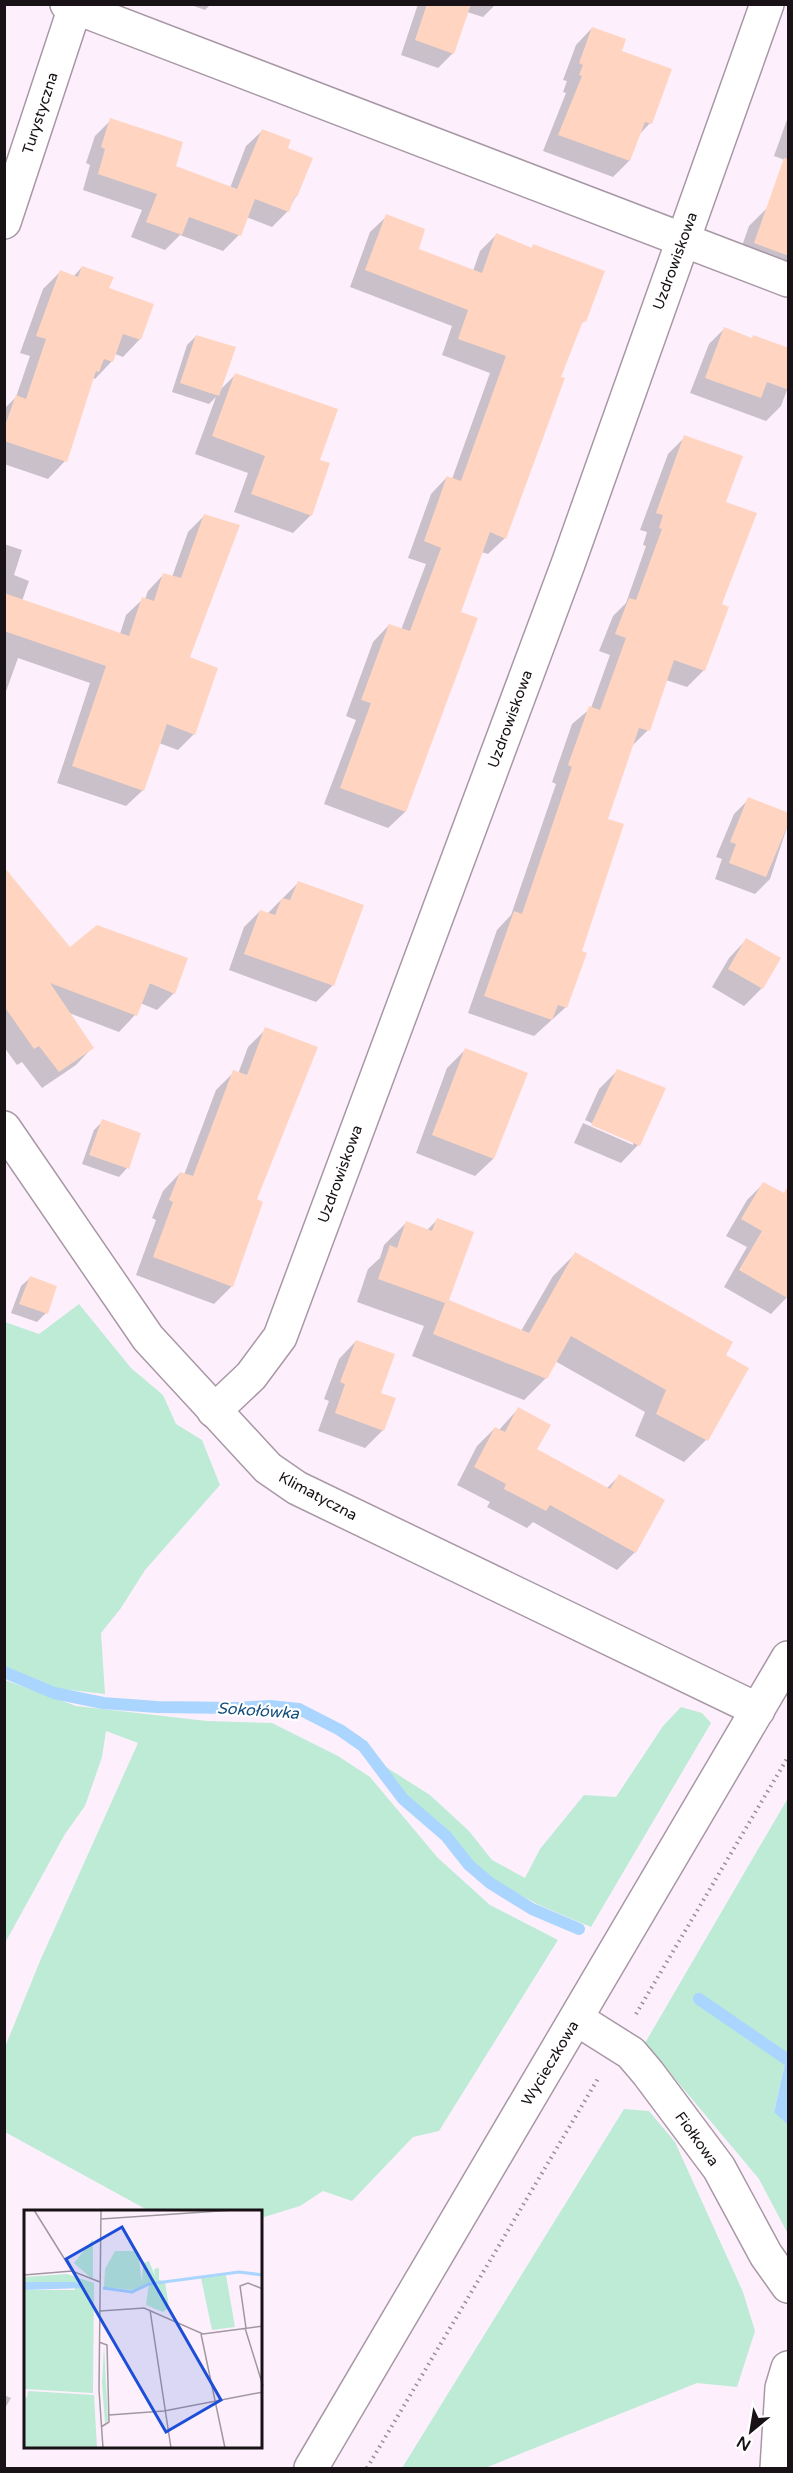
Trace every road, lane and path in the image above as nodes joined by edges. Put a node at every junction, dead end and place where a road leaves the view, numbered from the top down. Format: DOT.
graph roads {
  1 [pos="768,4"];
  2 [pos="72,5"];
  3 [pos="4,222"];
  4 [pos="683,238"];
  5 [pos="789,280"];
  6 [pos="4,1128"];
  7 [pos="214,1411"];
  8 [pos="789,1658"];
  9 [pos="758,1710"];
  10 [pos="789,1757"];
  11 [pos="577,2019"];
  12 [pos="618,2045"];
  13 [pos="789,2286"];
  14 [pos="789,2368"];
  15 [pos="311,2469"];
  16 [pos="367,2469"];
  17 [pos="777,2469"];
  1 -- 4 [label="street, Uzdrowiskowa"];
  2 -- 3 [label="street, Turystyczna"];
  2 -- 4 [label="street"];
  4 -- 5 [label="street"];
  4 -- 7 [label="street, Uzdrowiskowa"];
  6 -- 7 [label="street, Klimatyczna"];
  7 -- 9 [label="street, Klimatyczna"];
  8 -- 9 [label="street, Wycieczkowa"];
  9 -- 11 [label="street, Wycieczkowa"];
  10 -- 12 [label="path"];
  11 -- 12 [label="street, Fiołkowa"];
  11 -- 15 [label="street, Wycieczkowa"];
  12 -- 13 [label="street, Fiołkowa"];
  12 -- 16 [label="path"];
  14 -- 17 [label="street"];
}
